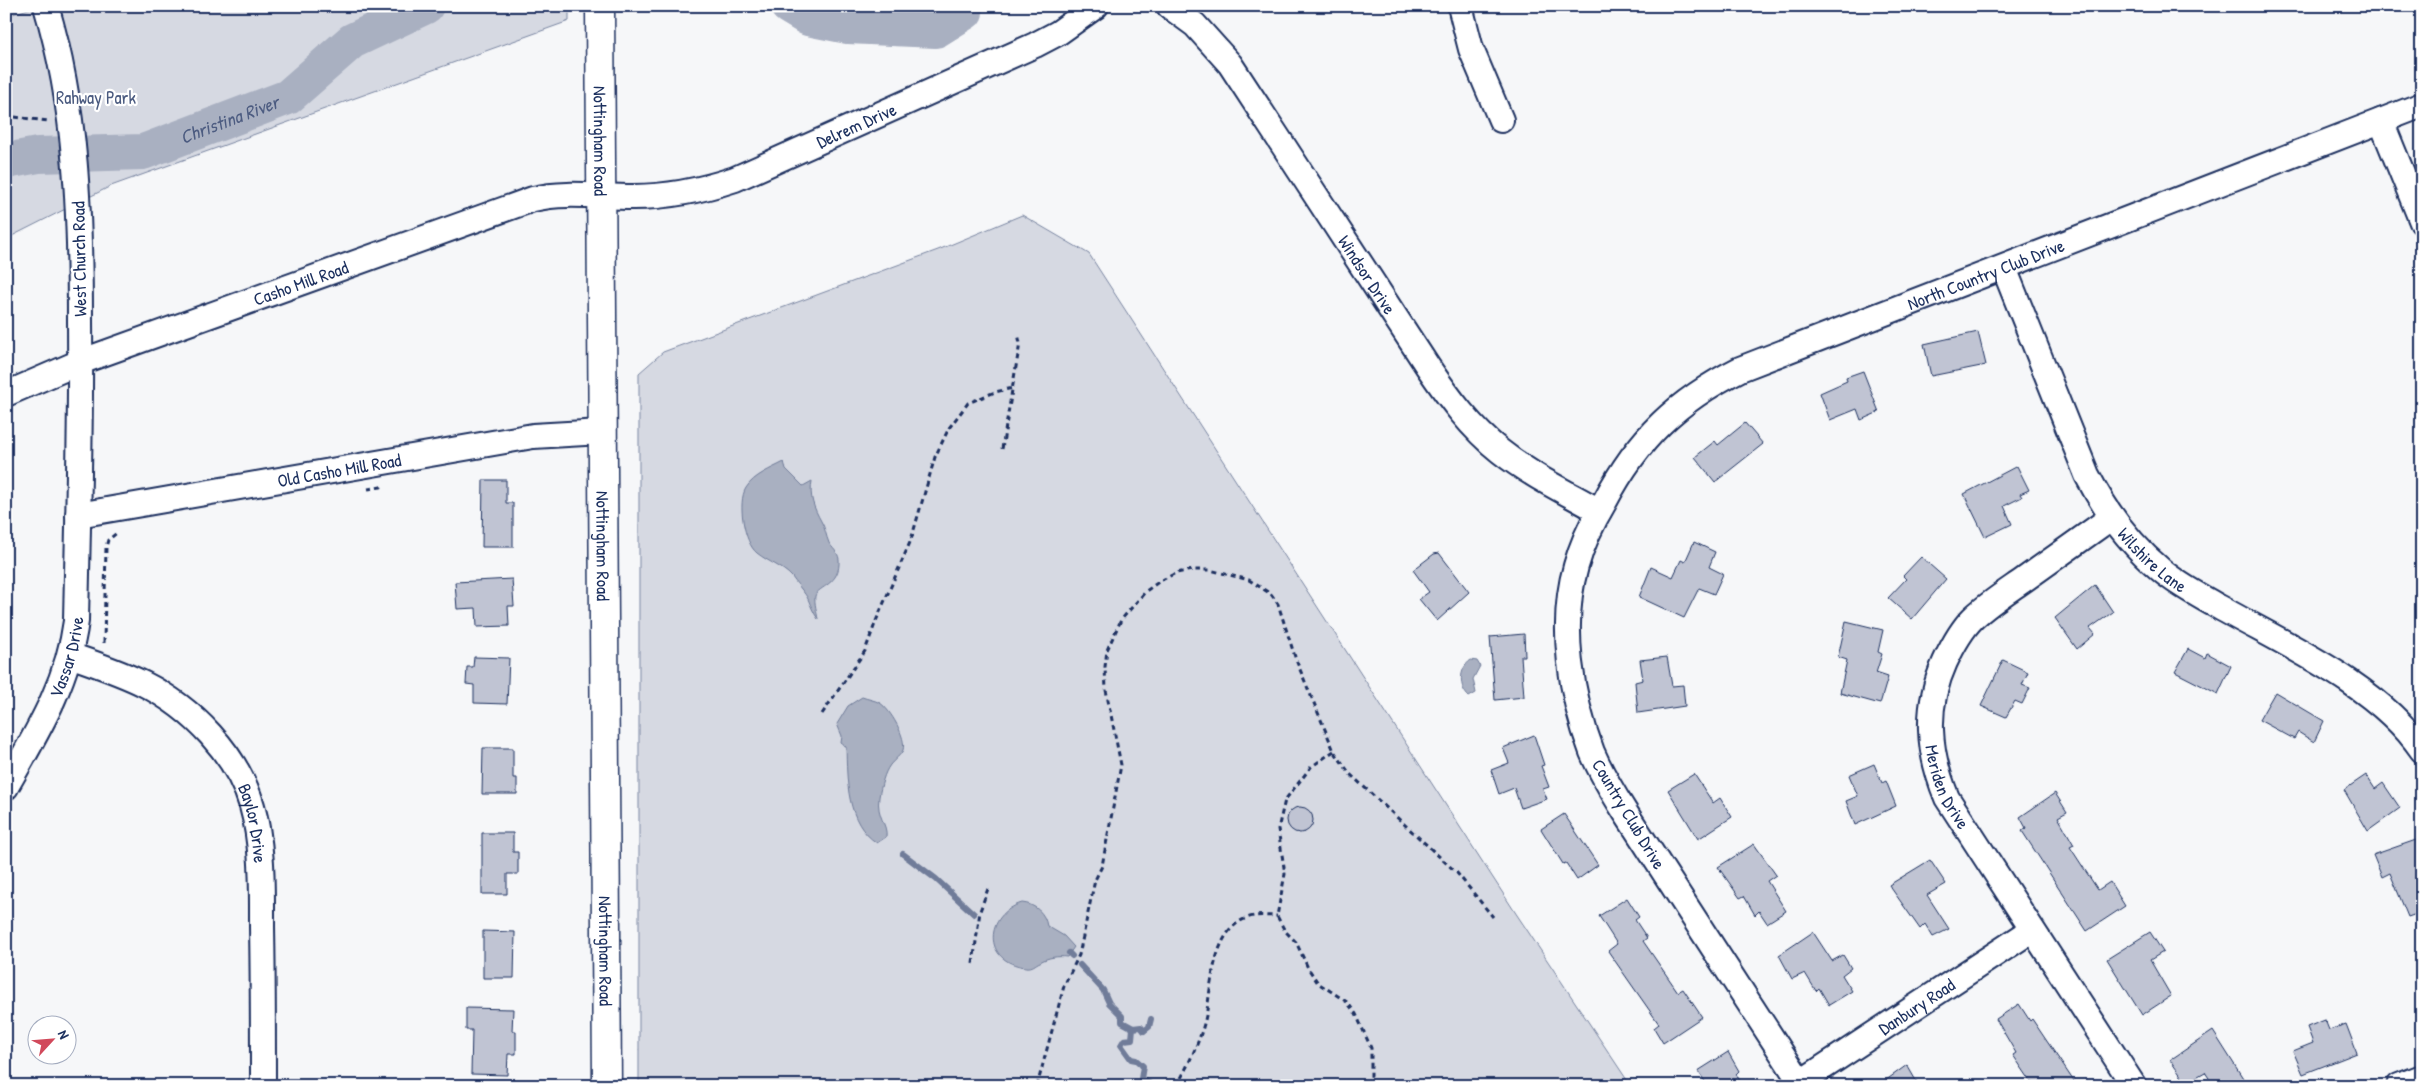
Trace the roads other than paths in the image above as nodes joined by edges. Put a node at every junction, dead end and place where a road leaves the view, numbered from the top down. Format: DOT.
graph roads {
  1 [pos="46,6"];
  2 [pos="600,6"];
  3 [pos="1096,6"];
  4 [pos="1169,6"];
  5 [pos="1460,6"];
  6 [pos="2422,105"];
  7 [pos="1501,120"];
  8 [pos="2382,121"];
  9 [pos="600,196"];
  10 [pos="2422,222"];
  11 [pos="2004,268"];
  12 [pos="80,362"];
  13 [pos="6,394"];
  14 [pos="602,432"];
  15 [pos="1599,511"];
  16 [pos="78,515"];
  17 [pos="2112,517"];
  18 [pos="70,655"];
  19 [pos="2422,750"];
  20 [pos="6,788"];
  21 [pos="2032,930"];
  22 [pos="2422,1077"];
  23 [pos="1802,1084"];
  24 [pos="263,1086"];
  25 [pos="607,1086"];
  26 [pos="2134,1086"];
  27 [pos="2399,1086"];
  1 -- 12 [label="street, West Church Road"];
  2 -- 9 [label="main road, Nottingham Road"];
  3 -- 9 [label="street, Delrem Drive"];
  4 -- 15 [label="street, Windsor Drive"];
  5 -- 7 [label="street"];
  6 -- 8 [label="street, North Country Club Drive"];
  8 -- 10 [label="street"];
  8 -- 11 [label="street, North Country Club Drive"];
  9 -- 12 [label="street, Casho Mill Road"];
  9 -- 14 [label="main road, Nottingham Road"];
  11 -- 15 [label="street, North Country Club Drive"];
  11 -- 17 [label="street, Wilshire Lane"];
  12 -- 13 [label="street, Casho Mill Road"];
  12 -- 16 [label="street, West Church Road"];
  14 -- 16 [label="street, Old Casho Mill Road"];
  14 -- 25 [label="main road, Nottingham Road"];
  15 -- 23 [label="street, Country Club Drive"];
  16 -- 18 [label="street, Vassar Drive"];
  17 -- 19 [label="street, Wilshire Lane"];
  17 -- 21 [label="street, Meriden Drive"];
  18 -- 20 [label="street, Vassar Drive"];
  18 -- 24 [label="street, Baylor Drive"];
  21 -- 23 [label="street, Danbury Road"];
  21 -- 26 [label="street, Meriden Drive"];
  22 -- 27 [label="street"];
}
